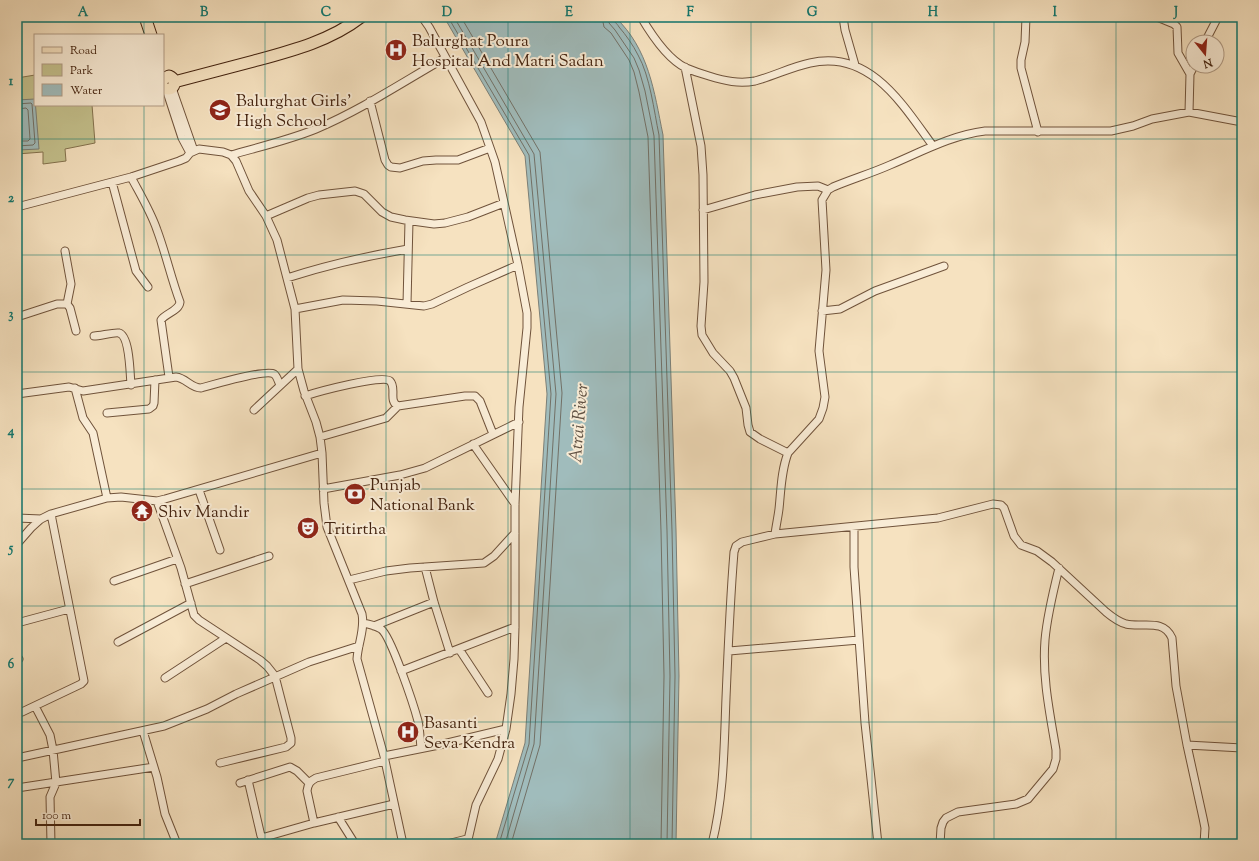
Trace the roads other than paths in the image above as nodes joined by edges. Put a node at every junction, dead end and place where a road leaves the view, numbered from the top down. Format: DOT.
graph roads {
  1 [pos="145,17"];
  2 [pos="361,17"];
  3 [pos="422,17"];
  4 [pos="641,17"];
  5 [pos="843,17"];
  6 [pos="1026,17"];
  7 [pos="1157,17"];
  8 [pos="1218,17"];
  9 [pos="151,34"];
  10 [pos="1209,34"];
  11 [pos="445,58"];
  12 [pos="855,65"];
  13 [pos="1185,65"];
  14 [pos="684,67"];
  15 [pos="1190,74"];
  16 [pos="167,82"];
  17 [pos="370,101"];
  18 [pos="1189,112"];
  19 [pos="1242,122"];
  20 [pos="1038,132"];
  21 [pos="932,146"];
  22 [pos="490,148"];
  23 [pos="192,152"];
  24 [pos="231,155"];
  25 [pos="131,177"];
  26 [pos="112,182"];
  27 [pos="828,190"];
  28 [pos="504,203"];
  29 [pos="17,207"];
  30 [pos="703,210"];
  31 [pos="266,216"];
  32 [pos="409,221"];
  33 [pos="408,249"];
  34 [pos="65,251"];
  35 [pos="518,265"];
  36 [pos="944,266"];
  37 [pos="287,278"];
  38 [pos="148,287"];
  39 [pos="67,304"];
  40 [pos="407,304"];
  41 [pos="294,309"];
  42 [pos="822,310"];
  43 [pos="17,317"];
  44 [pos="76,331"];
  45 [pos="94,336"];
  46 [pos="298,369"];
  47 [pos="169,378"];
  48 [pos="155,380"];
  49 [pos="131,385"];
  50 [pos="280,385"];
  51 [pos="75,388"];
  52 [pos="17,394"];
  53 [pos="305,396"];
  54 [pos="398,406"];
  55 [pos="254,410"];
  56 [pos="108,413"];
  57 [pos="519,422"];
  58 [pos="493,434"];
  59 [pos="320,437"];
  60 [pos="473,444"];
  61 [pos="322,453"];
  62 [pos="788,453"];
  63 [pos="323,489"];
  64 [pos="199,490"];
  65 [pos="107,498"];
  66 [pos="157,501"];
  67 [pos="515,504"];
  68 [pos="51,514"];
  69 [pos="17,518"];
  70 [pos="41,519"];
  71 [pos="854,527"];
  72 [pos="515,533"];
  73 [pos="775,534"];
  74 [pos="17,544"];
  75 [pos="220,550"];
  76 [pos="269,556"];
  77 [pos="178,559"];
  78 [pos="425,567"];
  79 [pos="1058,568"];
  80 [pos="349,580"];
  81 [pos="114,581"];
  82 [pos="186,584"];
  83 [pos="434,602"];
  84 [pos="191,603"];
  85 [pos="69,608"];
  86 [pos="17,623"];
  87 [pos="364,623"];
  88 [pos="374,626"];
  89 [pos="515,627"];
  90 [pos="226,638"];
  91 [pos="859,640"];
  92 [pos="118,642"];
  93 [pos="359,646"];
  94 [pos="458,649"];
  95 [pos="729,651"];
  96 [pos="450,652"];
  97 [pos="401,671"];
  98 [pos="275,676"];
  99 [pos="165,678"];
  100 [pos="488,693"];
  101 [pos="35,706"];
  102 [pos="17,713"];
  103 [pos="506,729"];
  104 [pos="143,731"];
  105 [pos="1188,744"];
  106 [pos="421,748"];
  107 [pos="1242,748"];
  108 [pos="53,750"];
  109 [pos="17,758"];
  110 [pos="385,758"];
  111 [pos="220,763"];
  112 [pos="154,767"];
  113 [pos="309,782"];
  114 [pos="56,783"];
  115 [pos="17,788"];
  116 [pos="394,804"];
  117 [pos="338,817"];
  118 [pos="314,823"];
  119 [pos="467,841"];
  120 [pos="51,844"];
  121 [pos="177,844"];
  122 [pos="355,844"];
  123 [pos="403,844"];
  124 [pos="447,844"];
  125 [pos="712,844"];
  126 [pos="878,844"];
  127 [pos="940,844"];
  128 [pos="1204,844"];
  1 -- 9 [label="main road"];
  2 -- 16 [label="main road"];
  3 -- 11 [label="street"];
  4 -- 14 [label="street"];
  5 -- 12 [label="street"];
  6 -- 20 [label="street"];
  7 -- 13 [label="street"];
  8 -- 10 [label="street"];
  11 -- 17 [label="street"];
  11 -- 22 [label="street"];
  12 -- 14 [label="street"];
  12 -- 21 [label="street"];
  14 -- 30 [label="street"];
  15 -- 18 [label="street"];
  16 -- 23 [label="street"];
  17 -- 22 [label="street"];
  17 -- 24 [label="street"];
  18 -- 19 [label="street"];
  18 -- 20 [label="street"];
  20 -- 21 [label="street"];
  21 -- 27 [label="street"];
  22 -- 28 [label="street"];
  23 -- 24 [label="street"];
  23 -- 25 [label="street"];
  24 -- 31 [label="street"];
  25 -- 26 [label="street"];
  25 -- 47 [label="street"];
  26 -- 29 [label="street"];
  26 -- 38 [label="street"];
  27 -- 30 [label="street"];
  27 -- 42 [label="street"];
  28 -- 32 [label="street"];
  28 -- 35 [label="street"];
  30 -- 62 [label="street"];
  31 -- 32 [label="street"];
  31 -- 37 [label="street"];
  32 -- 33 [label="street"];
  33 -- 37 [label="street"];
  33 -- 40 [label="street"];
  34 -- 39 [label="street"];
  35 -- 40 [label="street"];
  35 -- 57 [label="street"];
  36 -- 42 [label="street"];
  37 -- 41 [label="street"];
  39 -- 43 [label="street"];
  39 -- 44 [label="street"];
  40 -- 41 [label="street"];
  41 -- 46 [label="street"];
  42 -- 62 [label="street"];
  45 -- 49 [label="street"];
  46 -- 50 [label="street"];
  46 -- 53 [label="street"];
  47 -- 48 [label="street"];
  47 -- 50 [label="street"];
  48 -- 49 [label="street"];
  48 -- 56 [label="street"];
  49 -- 51 [label="street"];
  50 -- 55 [label="street"];
  51 -- 52 [label="street"];
  51 -- 65 [label="street"];
  53 -- 54 [label="street"];
  53 -- 59 [label="street"];
  54 -- 58 [label="street"];
  54 -- 59 [label="street"];
  57 -- 58 [label="street"];
  57 -- 67 [label="street"];
  58 -- 60 [label="street"];
  59 -- 61 [label="street"];
  60 -- 63 [label="street"];
  60 -- 67 [label="street"];
  61 -- 63 [label="street"];
  61 -- 64 [label="street"];
  62 -- 73 [label="street"];
  63 -- 80 [label="street"];
  64 -- 66 [label="street"];
  64 -- 75 [label="street"];
  65 -- 66 [label="street"];
  65 -- 68 [label="street"];
  66 -- 77 [label="street"];
  67 -- 72 [label="street"];
  68 -- 70 [label="street"];
  68 -- 85 [label="street"];
  69 -- 70 [label="street"];
  70 -- 74 [label="street"];
  71 -- 73 [label="street"];
  71 -- 79 [label="street"];
  71 -- 91 [label="street"];
  72 -- 78 [label="street"];
  72 -- 89 [label="street"];
  73 -- 95 [label="street"];
  76 -- 82 [label="street"];
  77 -- 81 [label="street"];
  77 -- 82 [label="street"];
  78 -- 80 [label="street"];
  78 -- 83 [label="street"];
  79 -- 105 [label="street"];
  79 -- 127 [label="street"];
  80 -- 87 [label="street"];
  82 -- 84 [label="street"];
  83 -- 88 [label="street"];
  83 -- 96 [label="street"];
  84 -- 90 [label="street"];
  84 -- 92 [label="street"];
  85 -- 86 [label="street"];
  85 -- 101 [label="street"];
  87 -- 88 [label="street"];
  87 -- 93 [label="street"];
  88 -- 97 [label="street"];
  89 -- 94 [label="street"];
  89 -- 103 [label="street"];
  90 -- 98 [label="street"];
  90 -- 99 [label="street"];
  91 -- 95 [label="street"];
  91 -- 126 [label="street"];
  93 -- 98 [label="street"];
  93 -- 110 [label="street"];
  94 -- 96 [label="street"];
  94 -- 100 [label="street"];
  95 -- 125 [label="street"];
  96 -- 97 [label="street"];
  97 -- 106 [label="street"];
  98 -- 104 [label="street"];
  98 -- 111 [label="street"];
  101 -- 102 [label="street"];
  101 -- 108 [label="street"];
  103 -- 106 [label="street"];
  103 -- 119 [label="street"];
  104 -- 108 [label="street"];
  104 -- 112 [label="street"];
  105 -- 107 [label="street"];
  105 -- 128 [label="street"];
  106 -- 110 [label="street"];
  108 -- 109 [label="street"];
  108 -- 114 [label="street"];
  110 -- 113 [label="street"];
  110 -- 116 [label="street"];
  112 -- 114 [label="street"];
  112 -- 121 [label="street"];
  113 -- 118 [label="street"];
  113 -- 118 [label="street"];
  114 -- 115 [label="street"];
  114 -- 120 [label="street"];
  116 -- 117 [label="street"];
  116 -- 123 [label="street"];
  117 -- 118 [label="street"];
  117 -- 122 [label="street"];
  119 -- 124 [label="street"];
}
